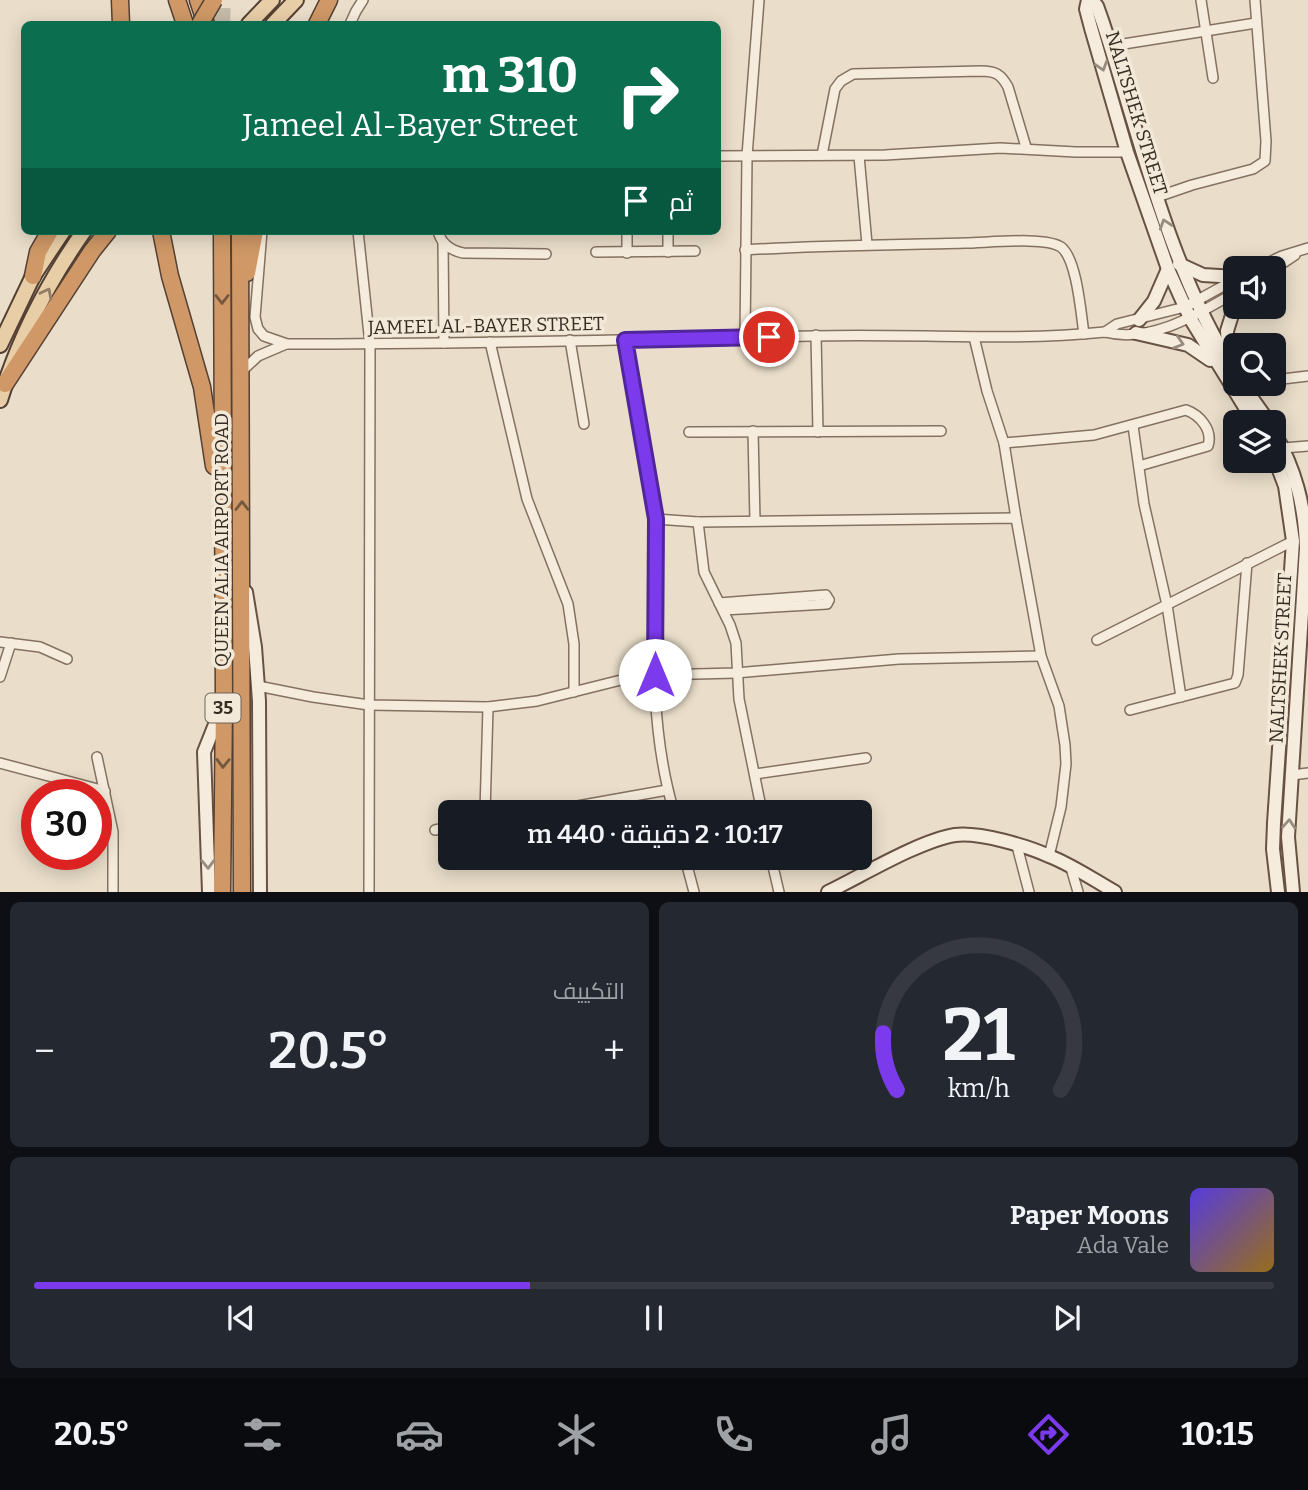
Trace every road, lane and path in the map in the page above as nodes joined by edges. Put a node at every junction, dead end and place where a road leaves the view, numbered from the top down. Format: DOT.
graph roads {
  1 [pos="120,0"];
  2 [pos="177,0"];
  3 [pos="198,0"];
  4 [pos="214,0"];
  5 [pos="272,0"];
  6 [pos="296,0"];
  7 [pos="329,0"];
  8 [pos="363,0"];
  9 [pos="759,0"];
  10 [pos="1090,0"];
  11 [pos="1201,0"];
  12 [pos="1255,0"];
  13 [pos="121,21"];
  14 [pos="184,21"];
  15 [pos="202,21"];
  16 [pos="205,21"];
  17 [pos="252,21"];
  18 [pos="276,21"];
  19 [pos="318,21"];
  20 [pos="351,21"];
  21 [pos="1256,23"];
  22 [pos="1206,30"];
  23 [pos="1111,46"];
  24 [pos="1213,78"];
  25 [pos="1026,147"];
  26 [pos="1127,152"];
  27 [pos="822,155"];
  28 [pos="721,156"];
  29 [pos="747,156"];
  30 [pos="859,156"];
  31 [pos="1157,197"];
  32 [pos="48,235"];
  33 [pos="60,235"];
  34 [pos="82,235"];
  35 [pos="105,235"];
  36 [pos="162,235"];
  37 [pos="222,235"];
  38 [pos="240,235"];
  39 [pos="254,235"];
  40 [pos="262,235"];
  41 [pos="358,235"];
  42 [pos="440,235"];
  43 [pos="627,235"];
  44 [pos="668,235"];
  45 [pos="443,243"];
  46 [pos="867,244"];
  47 [pos="745,250"];
  48 [pos="1304,250"];
  49 [pos="695,251"];
  50 [pos="668,252"];
  51 [pos="596,253"];
  52 [pos="627,253"];
  53 [pos="546,254"];
  54 [pos="1282,256"];
  55 [pos="1286,261"];
  56 [pos="1173,266"];
  57 [pos="33,276"];
  58 [pos="1223,277"];
  59 [pos="1223,287"];
  60 [pos="1223,297"];
  61 [pos="242,299"];
  62 [pos="1193,309"];
  63 [pos="1139,320"];
  64 [pos="1105,332"];
  65 [pos="1136,333"];
  66 [pos="1084,334"];
  67 [pos="816,335"];
  68 [pos="974,337"];
  69 [pos="745,338"];
  70 [pos="570,340"];
  71 [pos="625,340"];
  72 [pos="490,342"];
  73 [pos="444,343"];
  74 [pos="287,344"];
  75 [pos="370,344"];
  76 [pos="0,345"];
  77 [pos="1223,360"];
  78 [pos="1223,366"];
  79 [pos="242,371"];
  80 [pos="1308,376"];
  81 [pos="1286,379"];
  82 [pos="5,384"];
  83 [pos="0,400"];
  84 [pos="584,424"];
  85 [pos="1133,426"];
  86 [pos="753,431"];
  87 [pos="689,432"];
  88 [pos="818,432"];
  89 [pos="941,432"];
  90 [pos="1004,443"];
  91 [pos="1308,446"];
  92 [pos="1286,451"];
  93 [pos="1286,465"];
  94 [pos="1139,466"];
  95 [pos="1283,473"];
  96 [pos="1016,518"];
  97 [pos="656,519"];
  98 [pos="755,521"];
  99 [pos="701,522"];
  100 [pos="223,524"];
  101 [pos="1293,541"];
  102 [pos="1247,563"];
  103 [pos="242,575"];
  104 [pos="811,601"];
  105 [pos="1167,605"];
  106 [pos="723,606"];
  107 [pos="1097,640"];
  108 [pos="0,642"];
  109 [pos="11,643"];
  110 [pos="1041,656"];
  111 [pos="67,659"];
  112 [pos="739,673"];
  113 [pos="655,675"];
  114 [pos="0,677"];
  115 [pos="258,686"];
  116 [pos="574,692"];
  117 [pos="1181,697"];
  118 [pos="223,701"];
  119 [pos="369,705"];
  120 [pos="488,707"];
  121 [pos="1130,710"];
  122 [pos="97,757"];
  123 [pos="866,758"];
  124 [pos="0,763"];
  125 [pos="1308,773"];
  126 [pos="755,774"];
  127 [pos="1293,775"];
  128 [pos="60,779"];
  129 [pos="102,779"];
  130 [pos="667,790"];
  131 [pos="485,800"];
  132 [pos="611,800"];
  133 [pos="670,800"];
  134 [pos="760,800"];
  135 [pos="438,829"];
  136 [pos="112,830"];
  137 [pos="435,830"];
  138 [pos="1017,846"];
  139 [pos="1049,856"];
  140 [pos="1071,868"];
  141 [pos="688,870"];
  142 [pos="774,870"];
  143 [pos="1277,890"];
  144 [pos="114,891"];
  145 [pos="209,891"];
  146 [pos="222,891"];
  147 [pos="242,891"];
  148 [pos="260,891"];
  149 [pos="369,891"];
  150 [pos="694,891"];
  151 [pos="779,891"];
  152 [pos="828,891"];
  153 [pos="1029,891"];
  154 [pos="1078,891"];
  155 [pos="1115,891"];
  156 [pos="1293,891"];
  1 -- 13 [label="highway"];
  2 -- 14 [label="highway"];
  3 -- 16 [label="highway"];
  4 -- 15 [label="highway, bridge"];
  5 -- 17 [label="main road"];
  6 -- 18 [label="main road"];
  7 -- 19 [label="highway"];
  8 -- 20 [label="street"];
  9 -- 29 [label="street"];
  10 -- 23 [label="main road, NALTSHEK STREET"];
  10 -- 26 [label="main road, NALTSHEK STREET, one-way"];
  11 -- 22 [label="street"];
  12 -- 21 [label="street"];
  21 -- 22 [label="street"];
  21 -- 31 [label="street"];
  22 -- 23 [label="street"];
  22 -- 24 [label="street"];
  23 -- 31 [label="main road, NALTSHEK STREET"];
  25 -- 26 [label="street"];
  25 -- 27 [label="street"];
  25 -- 30 [label="street"];
  26 -- 56 [label="main road, NALTSHEK STREET"];
  27 -- 29 [label="street"];
  27 -- 30 [label="street"];
  28 -- 29 [label="street"];
  29 -- 47 [label="street"];
  30 -- 46 [label="street"];
  56 -- 31 [label="main road, NALTSHEK STREET, one-way"];
  32 -- 57 [label="highway"];
  33 -- 57 [label="main road"];
  82 -- 34 [label="main road, one-way"];
  35 -- 82 [label="highway"];
  36 -- 100 [label="highway"];
  37 -- 100 [label="highway, QUEEN ALIA AIRPORT ROAD / 35, one-way"];
  38 -- 61 [label="highway, QUEEN ALIA AIRPORT ROAD / 35"];
  39 -- 61 [label="highway"];
  40 -- 74 [label="street, JAMEEL AL-BAYER STREET"];
  41 -- 75 [label="street"];
  42 -- 45 [label="street"];
  43 -- 52 [label="street"];
  44 -- 50 [label="street"];
  45 -- 53 [label="street"];
  45 -- 73 [label="street"];
  46 -- 47 [label="street"];
  46 -- 66 [label="street"];
  47 -- 69 [label="street"];
  48 -- 54 [label="street"];
  48 -- 55 [label="street"];
  49 -- 50 [label="street"];
  50 -- 52 [label="street"];
  51 -- 52 [label="street"];
  56 -- 58 [label="main road"];
  56 -- 62 [label="main road, NALTSHEK STREET"];
  56 -- 63 [label="main road"];
  57 -- 76 [label="main road"];
  59 -- 62 [label="street, JAMEEL AL-BAYER STREET"];
  60 -- 62 [label="street, JAMEEL AL-BAYER STREET"];
  61 -- 79 [label="highway, QUEEN ALIA AIRPORT ROAD / 35"];
  62 -- 63 [label="street, JAMEEL AL-BAYER STREET"];
  62 -- 65 [label="street, JAMEEL AL-BAYER STREET"];
  62 -- 77 [label="main road, NALTSHEK STREET"];
  63 -- 64 [label="street, JAMEEL AL-BAYER STREET"];
  64 -- 65 [label="street, JAMEEL AL-BAYER STREET"];
  64 -- 66 [label="street, JAMEEL AL-BAYER STREET"];
  65 -- 78 [label="main road, one-way"];
  66 -- 68 [label="street, JAMEEL AL-BAYER STREET"];
  67 -- 68 [label="street, JAMEEL AL-BAYER STREET"];
  67 -- 69 [label="street, JAMEEL AL-BAYER STREET"];
  67 -- 88 [label="street"];
  68 -- 90 [label="street"];
  69 -- 71 [label="street, JAMEEL AL-BAYER STREET"];
  70 -- 71 [label="street, JAMEEL AL-BAYER STREET"];
  70 -- 72 [label="street, JAMEEL AL-BAYER STREET"];
  70 -- 84 [label="street"];
  71 -- 97 [label="street"];
  72 -- 73 [label="street, JAMEEL AL-BAYER STREET"];
  72 -- 116 [label="street"];
  73 -- 75 [label="street, JAMEEL AL-BAYER STREET"];
  74 -- 75 [label="street, JAMEEL AL-BAYER STREET"];
  74 -- 79 [label="street, JAMEEL AL-BAYER STREET"];
  75 -- 119 [label="street"];
  103 -- 79 [label="highway, QUEEN ALIA AIRPORT ROAD / 35, one-way"];
  80 -- 81 [label="street"];
  82 -- 83 [label="main road"];
  85 -- 90 [label="street"];
  85 -- 94 [label="street"];
  85 -- 94 [label="street"];
  86 -- 87 [label="street"];
  86 -- 88 [label="street"];
  86 -- 98 [label="street"];
  88 -- 89 [label="street"];
  90 -- 96 [label="street"];
  91 -- 92 [label="street"];
  93 -- 127 [label="main road, NALTSHEK STREET"];
  94 -- 105 [label="street"];
  95 -- 101 [label="main road, NALTSHEK STREET"];
  96 -- 98 [label="street"];
  96 -- 110 [label="street"];
  97 -- 99 [label="street"];
  97 -- 113 [label="street"];
  98 -- 99 [label="street"];
  99 -- 106 [label="street"];
  100 -- 118 [label="highway, QUEEN ALIA AIRPORT ROAD / 35"];
  101 -- 102 [label="street"];
  101 -- 143 [label="main road, NALTSHEK STREET"];
  102 -- 105 [label="street"];
  102 -- 117 [label="street"];
  103 -- 115 [label="main road"];
  103 -- 147 [label="highway, QUEEN ALIA AIRPORT ROAD / 35"];
  104 -- 106 [label="street"];
  105 -- 107 [label="street"];
  105 -- 117 [label="street"];
  106 -- 112 [label="street"];
  108 -- 109 [label="street"];
  109 -- 111 [label="street"];
  109 -- 114 [label="street"];
  110 -- 112 [label="street"];
  110 -- 139 [label="street"];
  112 -- 113 [label="street"];
  112 -- 126 [label="street"];
  113 -- 116 [label="street"];
  113 -- 130 [label="street"];
  115 -- 119 [label="street"];
  115 -- 148 [label="main road"];
  116 -- 120 [label="street"];
  117 -- 121 [label="street"];
  118 -- 145 [label="main road, one-way"];
  118 -- 146 [label="highway, QUEEN ALIA AIRPORT ROAD / 35, one-way"];
  119 -- 120 [label="street"];
  119 -- 149 [label="street"];
  120 -- 131 [label="street"];
  122 -- 129 [label="street"];
  123 -- 126 [label="street"];
  124 -- 128 [label="street"];
  125 -- 127 [label="street"];
  126 -- 134 [label="street"];
  156 -- 127 [label="main road, NALTSHEK STREET, one-way"];
  130 -- 132 [label="street"];
  130 -- 133 [label="street"];
  135 -- 137 [label="street"];
  136 -- 144 [label="street"];
  138 -- 139 [label="main road"];
  138 -- 152 [label="main road"];
  138 -- 153 [label="street"];
  139 -- 140 [label="main road"];
  140 -- 154 [label="street"];
  140 -- 155 [label="main road"];
  141 -- 150 [label="street"];
  142 -- 151 [label="street"];
}
